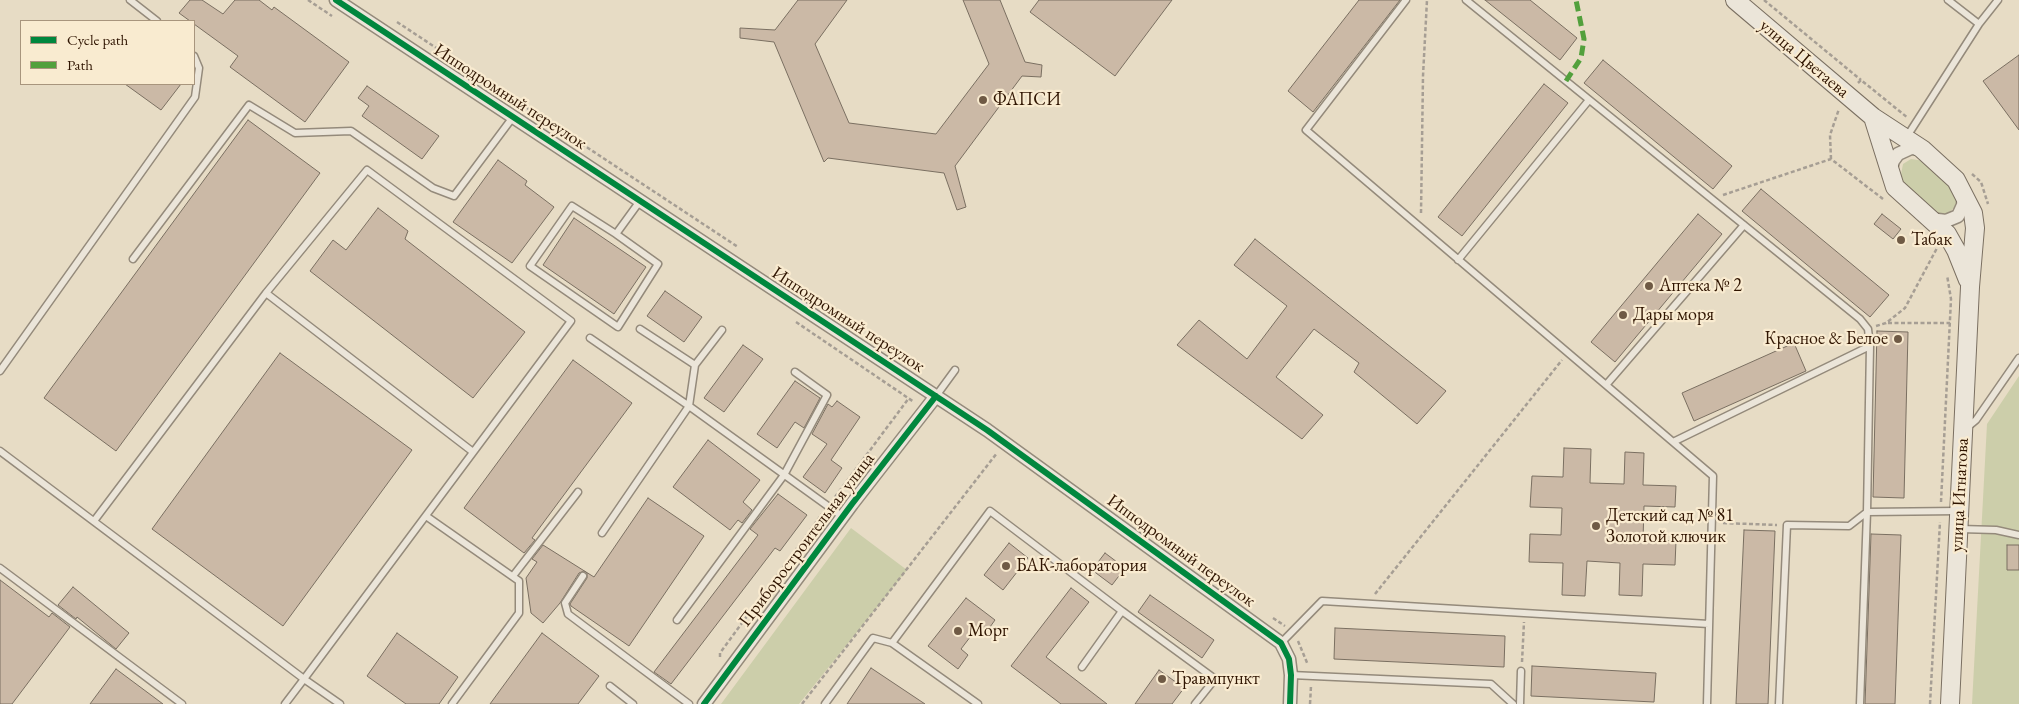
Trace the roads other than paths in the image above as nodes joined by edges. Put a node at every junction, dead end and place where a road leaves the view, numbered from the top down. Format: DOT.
graph roads {
  1 [pos="130,0"];
  2 [pos="336,0"];
  3 [pos="1406,0"];
  4 [pos="1466,0"];
  5 [pos="1734,0"];
  6 [pos="1948,0"];
  7 [pos="1998,0"];
  8 [pos="156,20"];
  9 [pos="1979,24"];
  10 [pos="195,58"];
  11 [pos="1590,100"];
  12 [pos="513,117"];
  13 [pos="1873,118"];
  14 [pos="1906,138"];
  15 [pos="1922,149"];
  16 [pos="1890,175"];
  17 [pos="1964,194"];
  18 [pos="640,201"];
  19 [pos="1930,219"];
  20 [pos="1744,225"];
  21 [pos="616,234"];
  22 [pos="133,259"];
  23 [pos="1458,260"];
  24 [pos="1970,287"];
  25 [pos="266,293"];
  26 [pos="640,329"];
  27 [pos="722,330"];
  28 [pos="590,338"];
  29 [pos="1870,346"];
  30 [pos="2019,358"];
  31 [pos="696,366"];
  32 [pos="955,370"];
  33 [pos="0,371"];
  34 [pos="795,372"];
  35 [pos="1606,385"];
  36 [pos="936,396"];
  37 [pos="689,406"];
  38 [pos="1963,426"];
  39 [pos="1673,442"];
  40 [pos="0,451"];
  41 [pos="473,452"];
  42 [pos="784,475"];
  43 [pos="578,492"];
  44 [pos="1959,511"];
  45 [pos="1867,512"];
  46 [pos="426,516"];
  47 [pos="843,517"];
  48 [pos="94,521"];
  49 [pos="1959,529"];
  50 [pos="602,533"];
  51 [pos="2019,535"];
  52 [pos="0,568"];
  53 [pos="513,576"];
  54 [pos="582,576"];
  55 [pos="1122,612"];
  56 [pos="677,620"];
  57 [pos="1709,624"];
  58 [pos="892,643"];
  59 [pos="1281,643"];
  60 [pos="1082,668"];
  61 [pos="1521,671"];
  62 [pos="1291,675"];
  63 [pos="304,679"];
  64 [pos="610,686"];
  65 [pos="182,704"];
  66 [pos="285,704"];
  67 [pos="340,704"];
  68 [pos="452,704"];
  69 [pos="633,704"];
  70 [pos="689,704"];
  71 [pos="704,704"];
  72 [pos="825,704"];
  73 [pos="978,704"];
  74 [pos="1195,704"];
  75 [pos="1290,704"];
  76 [pos="1514,704"];
  77 [pos="1520,704"];
  78 [pos="1707,704"];
  79 [pos="1779,704"];
  80 [pos="1860,704"];
  81 [pos="1950,704"];
  1 -- 8 [label="lane"];
  2 -- 12 [label="street, Ипподромный переулок"];
  3 -- 23 [label="lane"];
  4 -- 11 [label="lane"];
  5 -- 13 [label="main road, улица Цветаева"];
  6 -- 9 [label="lane"];
  7 -- 9 [label="lane"];
  9 -- 14 [label="lane"];
  10 -- 33 [label="lane"];
  11 -- 20 [label="lane"];
  11 -- 23 [label="lane"];
  12 -- 18 [label="street, Ипподромный переулок"];
  12 -- 22 [label="lane"];
  13 -- 14 [label="main road, улица Цветаева"];
  13 -- 16 [label="main road"];
  14 -- 15 [label="main road, улица Цветаева"];
  15 -- 16 [label="street"];
  15 -- 17 [label="main road"];
  16 -- 19 [label="main road"];
  17 -- 19 [label="street"];
  17 -- 24 [label="main road, улица Игнатова"];
  18 -- 21 [label="lane"];
  18 -- 36 [label="street, Ипподромный переулок"];
  19 -- 24 [label="main road, улица Игнатова"];
  20 -- 29 [label="lane"];
  20 -- 35 [label="lane"];
  21 -- 21 [label="lane"];
  23 -- 35 [label="lane"];
  24 -- 38 [label="main road, улица Игнатова"];
  25 -- 41 [label="lane"];
  25 -- 41 [label="lane"];
  25 -- 48 [label="lane"];
  26 -- 31 [label="lane"];
  27 -- 31 [label="lane"];
  28 -- 37 [label="lane"];
  29 -- 39 [label="lane"];
  29 -- 45 [label="lane"];
  30 -- 38 [label="lane"];
  31 -- 37 [label="lane"];
  32 -- 36 [label="lane"];
  34 -- 42 [label="lane"];
  35 -- 39 [label="lane"];
  36 -- 47 [label="street, Приборостроительная улица"];
  36 -- 59 [label="street, Ипподромный переулок"];
  37 -- 42 [label="lane"];
  37 -- 50 [label="lane"];
  38 -- 44 [label="main road, улица Игнатова"];
  39 -- 57 [label="lane"];
  40 -- 48 [label="lane"];
  41 -- 46 [label="lane"];
  42 -- 47 [label="lane"];
  42 -- 56 [label="lane"];
  43 -- 53 [label="lane"];
  44 -- 45 [label="lane"];
  44 -- 49 [label="main road, улица Игнатова"];
  45 -- 79 [label="lane"];
  45 -- 80 [label="lane"];
  46 -- 53 [label="lane"];
  46 -- 63 [label="lane"];
  47 -- 71 [label="street, Приборостроительная улица"];
  48 -- 63 [label="lane"];
  49 -- 51 [label="lane"];
  49 -- 81 [label="main road, улица Игнатова"];
  52 -- 65 [label="lane"];
  53 -- 68 [label="lane"];
  54 -- 70 [label="lane"];
  55 -- 58 [label="lane"];
  55 -- 60 [label="lane"];
  55 -- 74 [label="lane"];
  57 -- 59 [label="lane"];
  57 -- 78 [label="lane"];
  58 -- 72 [label="lane"];
  58 -- 73 [label="lane"];
  59 -- 62 [label="street"];
  61 -- 77 [label="lane"];
  62 -- 75 [label="street"];
  62 -- 76 [label="lane"];
  63 -- 66 [label="lane"];
  63 -- 67 [label="lane"];
  64 -- 69 [label="lane"];
}
